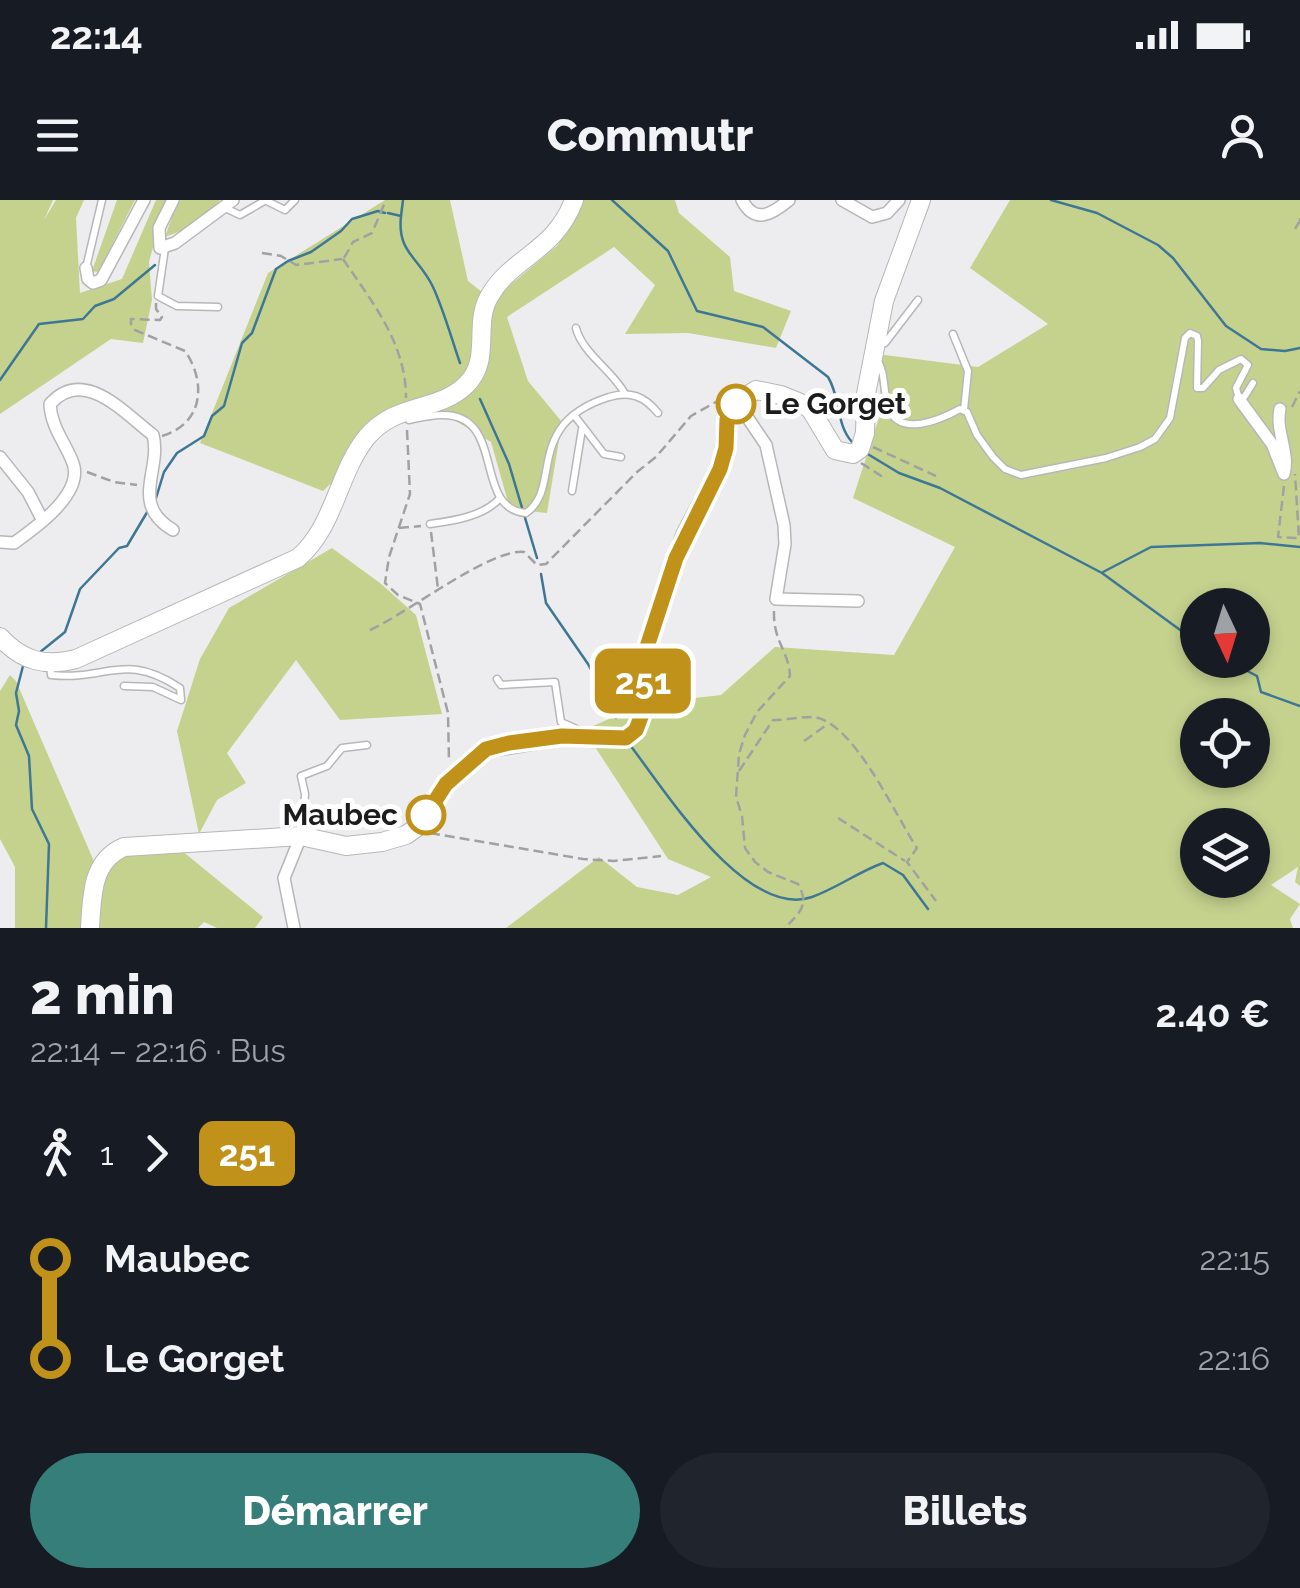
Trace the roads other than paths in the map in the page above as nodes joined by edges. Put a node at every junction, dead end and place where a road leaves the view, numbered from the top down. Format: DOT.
graph roads {
  1 [pos="102,200"];
  2 [pos="144,200"];
  3 [pos="173,200"];
  4 [pos="266,200"];
  5 [pos="295,200"];
  6 [pos="574,200"];
  7 [pos="742,200"];
  8 [pos="789,200"];
  9 [pos="842,200"];
  10 [pos="898,200"];
  11 [pos="922,200"];
  12 [pos="227,203"];
  13 [pos="165,248"];
  14 [pos="86,268"];
  15 [pos="918,300"];
  16 [pos="218,307"];
  17 [pos="576,328"];
  18 [pos="954,334"];
  19 [pos="875,347"];
  20 [pos="1253,382"];
  21 [pos="625,394"];
  22 [pos="1238,400"];
  23 [pos="737,402"];
  24 [pos="1280,409"];
  25 [pos="407,410"];
  26 [pos="964,410"];
  27 [pos="658,412"];
  28 [pos="574,415"];
  29 [pos="582,428"];
  30 [pos="0,457"];
  31 [pos="621,457"];
  32 [pos="572,492"];
  33 [pos="500,498"];
  34 [pos="42,519"];
  35 [pos="430,524"];
  36 [pos="173,530"];
  37 [pos="0,542"];
  38 [pos="858,601"];
  39 [pos="0,637"];
  40 [pos="50,664"];
  41 [pos="496,680"];
  42 [pos="124,686"];
  43 [pos="580,736"];
  44 [pos="367,744"];
  45 [pos="301,836"];
  46 [pos="90,928"];
  47 [pos="294,928"];
  1 -- 14 [label="lane"];
  2 -- 14 [label="street"];
  3 -- 13 [label="street"];
  4 -- 5 [label="lane"];
  4 -- 12 [label="lane"];
  6 -- 25 [label="street"];
  7 -- 8 [label="street"];
  9 -- 10 [label="street"];
  11 -- 19 [label="street"];
  12 -- 13 [label="street"];
  13 -- 16 [label="lane"];
  15 -- 19 [label="lane"];
  17 -- 21 [label="lane"];
  18 -- 26 [label="lane"];
  19 -- 23 [label="street"];
  19 -- 26 [label="lane"];
  20 -- 22 [label="lane"];
  21 -- 27 [label="lane"];
  21 -- 28 [label="lane"];
  22 -- 24 [label="street"];
  22 -- 26 [label="lane"];
  23 -- 38 [label="street"];
  23 -- 43 [label="street"];
  25 -- 33 [label="lane"];
  25 -- 40 [label="street"];
  28 -- 29 [label="lane"];
  28 -- 33 [label="lane"];
  29 -- 31 [label="lane"];
  29 -- 32 [label="lane"];
  30 -- 34 [label="street"];
  33 -- 35 [label="lane"];
  34 -- 36 [label="street"];
  34 -- 37 [label="street"];
  39 -- 40 [label="street"];
  40 -- 42 [label="lane"];
  41 -- 43 [label="lane"];
  43 -- 45 [label="street"];
  44 -- 45 [label="lane"];
  45 -- 46 [label="street"];
  45 -- 47 [label="street"];
}
